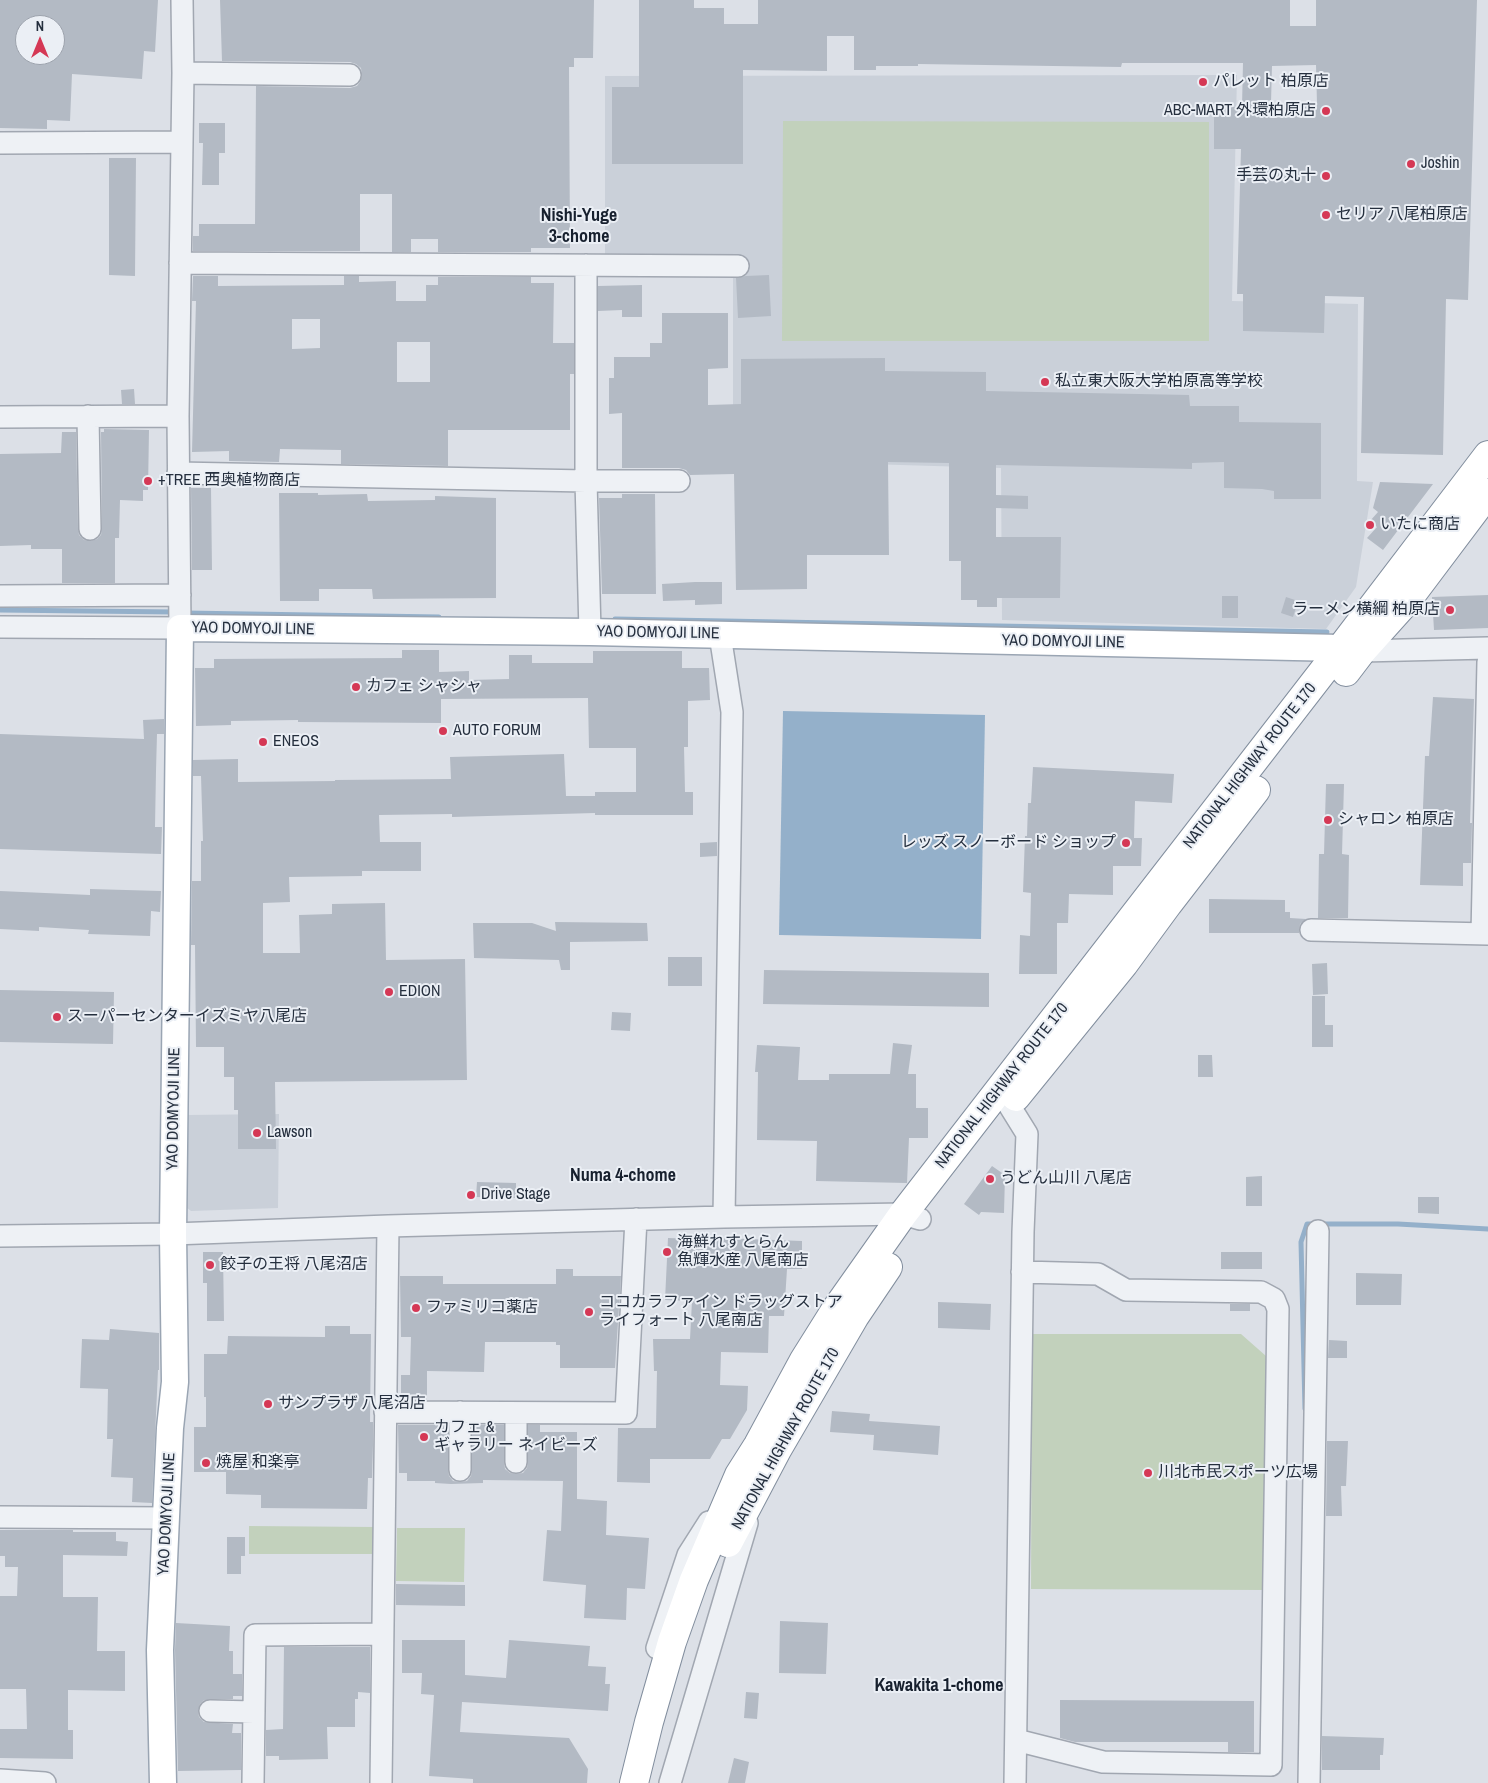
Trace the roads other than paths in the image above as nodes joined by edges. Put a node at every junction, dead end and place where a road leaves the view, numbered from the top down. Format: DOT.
graph roads {
  1 [pos="182,0"];
  2 [pos="184,73"];
  3 [pos="350,75"];
  4 [pos="182,142"];
  5 [pos="0,143"];
  6 [pos="180,263"];
  7 [pos="586,265"];
  8 [pos="738,266"];
  9 [pos="0,416"];
  10 [pos="88,416"];
  11 [pos="178,416"];
  12 [pos="1488,454"];
  13 [pos="178,473"];
  14 [pos="586,481"];
  15 [pos="679,481"];
  16 [pos="1488,493"];
  17 [pos="90,529"];
  18 [pos="180,595"];
  19 [pos="0,596"];
  20 [pos="590,622"];
  21 [pos="0,627"];
  22 [pos="180,628"];
  23 [pos="720,635"];
  24 [pos="1488,648"];
  25 [pos="1352,650"];
  26 [pos="1488,662"];
  27 [pos="1311,930"];
  28 [pos="1485,934"];
  29 [pos="1009,1105"];
  30 [pos="724,1217"];
  31 [pos="911,1217"];
  32 [pos="636,1219"];
  33 [pos="388,1226"];
  34 [pos="1318,1231"];
  35 [pos="173,1234"];
  36 [pos="0,1236"];
  37 [pos="1022,1272"];
  38 [pos="385,1412"];
  39 [pos="460,1412"];
  40 [pos="516,1413"];
  41 [pos="516,1462"];
  42 [pos="460,1470"];
  43 [pos="749,1478"];
  44 [pos="0,1517"];
  45 [pos="167,1518"];
  46 [pos="382,1634"];
  47 [pos="210,1711"];
  48 [pos="254,1712"];
  49 [pos="1016,1740"];
  50 [pos="0,1780"];
  51 [pos="45,1783"];
  52 [pos="163,1783"];
  53 [pos="254,1783"];
  54 [pos="381,1783"];
  55 [pos="620,1783"];
  56 [pos="634,1783"];
  57 [pos="654,1783"];
  58 [pos="670,1783"];
  59 [pos="1015,1783"];
  60 [pos="1309,1783"];
  1 -- 2 [label="street"];
  2 -- 3 [label="street"];
  2 -- 4 [label="street"];
  4 -- 5 [label="street"];
  4 -- 6 [label="street"];
  6 -- 7 [label="street"];
  6 -- 11 [label="street"];
  7 -- 8 [label="street"];
  7 -- 14 [label="street"];
  9 -- 10 [label="street"];
  10 -- 11 [label="street"];
  10 -- 17 [label="street"];
  11 -- 13 [label="street"];
  12 -- 25 [label="highway, NATIONAL HIGHWAY ROUTE 170"];
  13 -- 14 [label="street"];
  13 -- 18 [label="street"];
  14 -- 15 [label="street"];
  14 -- 20 [label="street"];
  16 -- 25 [label="highway, NATIONAL HIGHWAY ROUTE 170"];
  18 -- 19 [label="street"];
  18 -- 22 [label="street"];
  20 -- 22 [label="main road, YAO DOMYOJI LINE"];
  20 -- 23 [label="main road, YAO DOMYOJI LINE"];
  21 -- 22 [label="street"];
  22 -- 35 [label="main road, YAO DOMYOJI LINE"];
  23 -- 25 [label="main road, YAO DOMYOJI LINE"];
  23 -- 30 [label="street"];
  24 -- 25 [label="street"];
  25 -- 29 [label="highway, NATIONAL HIGHWAY ROUTE 170"];
  25 -- 31 [label="highway, NATIONAL HIGHWAY ROUTE 170"];
  26 -- 28 [label="street"];
  27 -- 28 [label="street"];
  29 -- 31 [label="highway, NATIONAL HIGHWAY ROUTE 170"];
  29 -- 37 [label="street"];
  30 -- 31 [label="street"];
  30 -- 32 [label="street"];
  31 -- 43 [label="highway, NATIONAL HIGHWAY ROUTE 170"];
  32 -- 33 [label="street"];
  32 -- 40 [label="street"];
  33 -- 35 [label="street"];
  33 -- 38 [label="street"];
  34 -- 60 [label="street"];
  35 -- 36 [label="street"];
  35 -- 45 [label="main road, YAO DOMYOJI LINE"];
  37 -- 49 [label="street"];
  37 -- 49 [label="street"];
  38 -- 39 [label="street"];
  38 -- 46 [label="street"];
  39 -- 40 [label="street"];
  39 -- 42 [label="street"];
  40 -- 41 [label="street"];
  43 -- 55 [label="street"];
  43 -- 56 [label="highway, NATIONAL HIGHWAY ROUTE 170"];
  43 -- 57 [label="highway, NATIONAL HIGHWAY ROUTE 170"];
  43 -- 58 [label="street"];
  44 -- 45 [label="street"];
  45 -- 52 [label="main road, YAO DOMYOJI LINE"];
  46 -- 48 [label="street"];
  46 -- 54 [label="street"];
  47 -- 48 [label="street"];
  48 -- 53 [label="street"];
  49 -- 59 [label="street"];
  50 -- 51 [label="street"];
}
